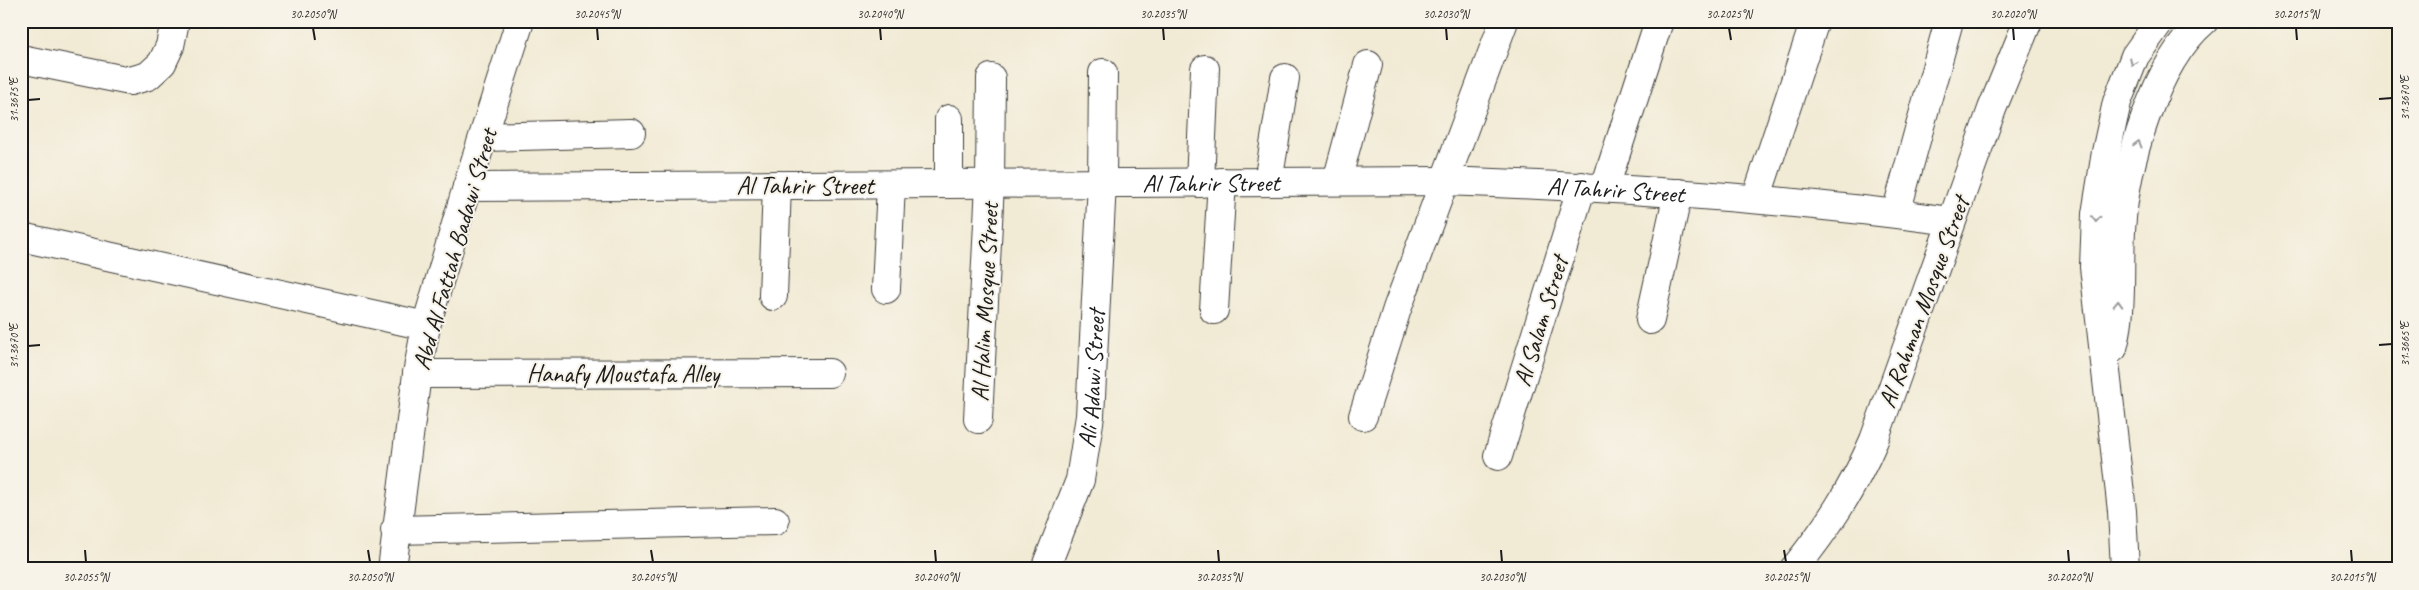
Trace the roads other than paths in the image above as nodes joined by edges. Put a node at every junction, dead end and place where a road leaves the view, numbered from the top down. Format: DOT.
graph roads {
  1 [pos="175,21"];
  2 [pos="520,21"];
  3 [pos="1504,21"];
  4 [pos="1659,21"];
  5 [pos="1815,21"];
  6 [pos="1949,21"];
  7 [pos="2028,21"];
  8 [pos="2160,21"];
  9 [pos="2204,21"];
  10 [pos="21,59"];
  11 [pos="1368,65"];
  12 [pos="1205,69"];
  13 [pos="1103,73"];
  14 [pos="991,78"];
  15 [pos="1285,78"];
  16 [pos="950,119"];
  17 [pos="632,133"];
  18 [pos="484,137"];
  19 [pos="1337,181"];
  20 [pos="1444,181"];
  21 [pos="1211,182"];
  22 [pos="1268,182"];
  23 [pos="1102,183"];
  24 [pos="950,184"];
  25 [pos="990,184"];
  26 [pos="777,185"];
  27 [pos="891,185"];
  28 [pos="1593,186"];
  29 [pos="467,187"];
  30 [pos="1678,193"];
  31 [pos="1756,200"];
  32 [pos="1896,213"];
  33 [pos="1951,221"];
  34 [pos="21,237"];
  35 [pos="886,290"];
  36 [pos="773,296"];
  37 [pos="1214,310"];
  38 [pos="1650,320"];
  39 [pos="426,326"];
  40 [pos="2107,369"];
  41 [pos="829,373"];
  42 [pos="417,374"];
  43 [pos="1363,416"];
  44 [pos="978,420"];
  45 [pos="1498,456"];
  46 [pos="775,520"];
  47 [pos="395,530"];
  48 [pos="392,569"];
  49 [pos="1045,569"];
  50 [pos="1794,569"];
  51 [pos="2125,569"];
  1 -- 10 [label="street"];
  2 -- 18 [label="street, Abd Al Fattah Badawi Street"];
  3 -- 20 [label="street"];
  4 -- 28 [label="street, Al Salam Street"];
  5 -- 31 [label="street"];
  6 -- 32 [label="street"];
  7 -- 33 [label="street, Al Rahman Mosque Street"];
  8 -- 40 [label="street, one-way"];
  40 -- 9 [label="street, one-way"];
  11 -- 19 [label="street"];
  12 -- 21 [label="street"];
  13 -- 23 [label="street, Ali Adawi Street"];
  14 -- 25 [label="street, Al Halim Mosque Street"];
  15 -- 22 [label="street"];
  16 -- 24 [label="street"];
  17 -- 18 [label="street"];
  18 -- 29 [label="street, Abd Al Fattah Badawi Street"];
  19 -- 20 [label="street, Al Tahrir Street"];
  19 -- 22 [label="street, Al Tahrir Street"];
  20 -- 28 [label="street, Al Tahrir Street"];
  20 -- 43 [label="street"];
  21 -- 22 [label="street, Al Tahrir Street"];
  21 -- 23 [label="street, Al Tahrir Street"];
  21 -- 37 [label="street"];
  23 -- 25 [label="street, Al Tahrir Street"];
  23 -- 49 [label="street, Ali Adawi Street"];
  24 -- 25 [label="street, Al Tahrir Street"];
  24 -- 27 [label="street, Al Tahrir Street"];
  25 -- 44 [label="street, Al Halim Mosque Street"];
  26 -- 27 [label="street, Al Tahrir Street"];
  26 -- 29 [label="street, Al Tahrir Street"];
  26 -- 36 [label="street"];
  27 -- 35 [label="street"];
  28 -- 30 [label="street, Al Tahrir Street"];
  28 -- 45 [label="street, Al Salam Street"];
  29 -- 39 [label="street, Abd Al Fattah Badawi Street"];
  30 -- 31 [label="street, Al Tahrir Street"];
  30 -- 38 [label="street"];
  31 -- 32 [label="street, Al Tahrir Street"];
  32 -- 33 [label="street, Al Tahrir Street"];
  33 -- 50 [label="street, Al Rahman Mosque Street"];
  34 -- 39 [label="street"];
  39 -- 42 [label="street, Abd Al Fattah Badawi Street"];
  40 -- 51 [label="street"];
  41 -- 42 [label="street, Hanafy Moustafa Alley"];
  42 -- 47 [label="street, Abd Al Fattah Badawi Street"];
  46 -- 47 [label="street"];
  47 -- 48 [label="street, Abd Al Fattah Badawi Street"];
}
